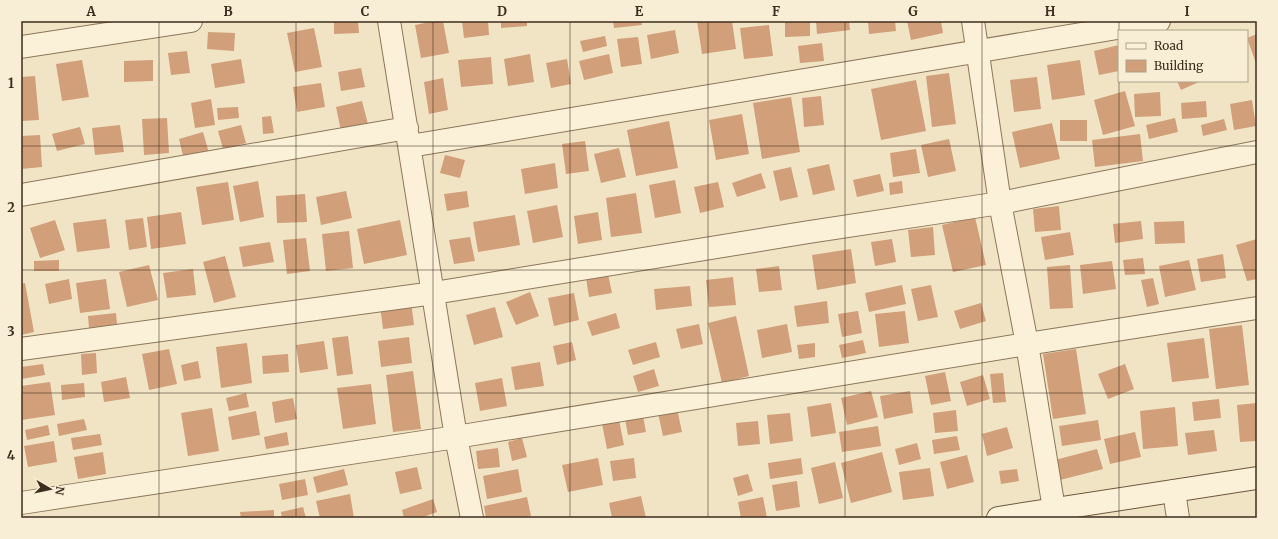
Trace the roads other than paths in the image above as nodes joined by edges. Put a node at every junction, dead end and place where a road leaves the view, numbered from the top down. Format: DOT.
graph roads {
  1 [pos="191,21"];
  2 [pos="389,21"];
  3 [pos="973,21"];
  4 [pos="1159,21"];
  5 [pos="21,47"];
  6 [pos="978,51"];
  7 [pos="408,137"];
  8 [pos="1257,152"];
  9 [pos="21,194"];
  10 [pos="1000,203"];
  11 [pos="434,293"];
  12 [pos="1257,308"];
  13 [pos="1027,344"];
  14 [pos="21,349"];
  15 [pos="456,437"];
  16 [pos="1257,478"];
  17 [pos="1174,491"];
  18 [pos="21,503"];
  19 [pos="1054,509"];
  20 [pos="472,518"];
  21 [pos="998,518"];
  22 [pos="1178,518"];
  1 -- 5 [label="street"];
  2 -- 7 [label="street"];
  3 -- 6 [label="street"];
  4 -- 6 [label="street"];
  6 -- 7 [label="street"];
  6 -- 10 [label="street"];
  7 -- 9 [label="street"];
  7 -- 11 [label="street"];
  8 -- 10 [label="street"];
  10 -- 11 [label="street"];
  10 -- 13 [label="street"];
  11 -- 14 [label="street"];
  11 -- 15 [label="street"];
  12 -- 13 [label="street"];
  13 -- 15 [label="street"];
  13 -- 19 [label="street"];
  15 -- 18 [label="street"];
  15 -- 20 [label="street"];
  16 -- 17 [label="street"];
  17 -- 19 [label="street"];
  17 -- 22 [label="street"];
  19 -- 21 [label="street"];
}
